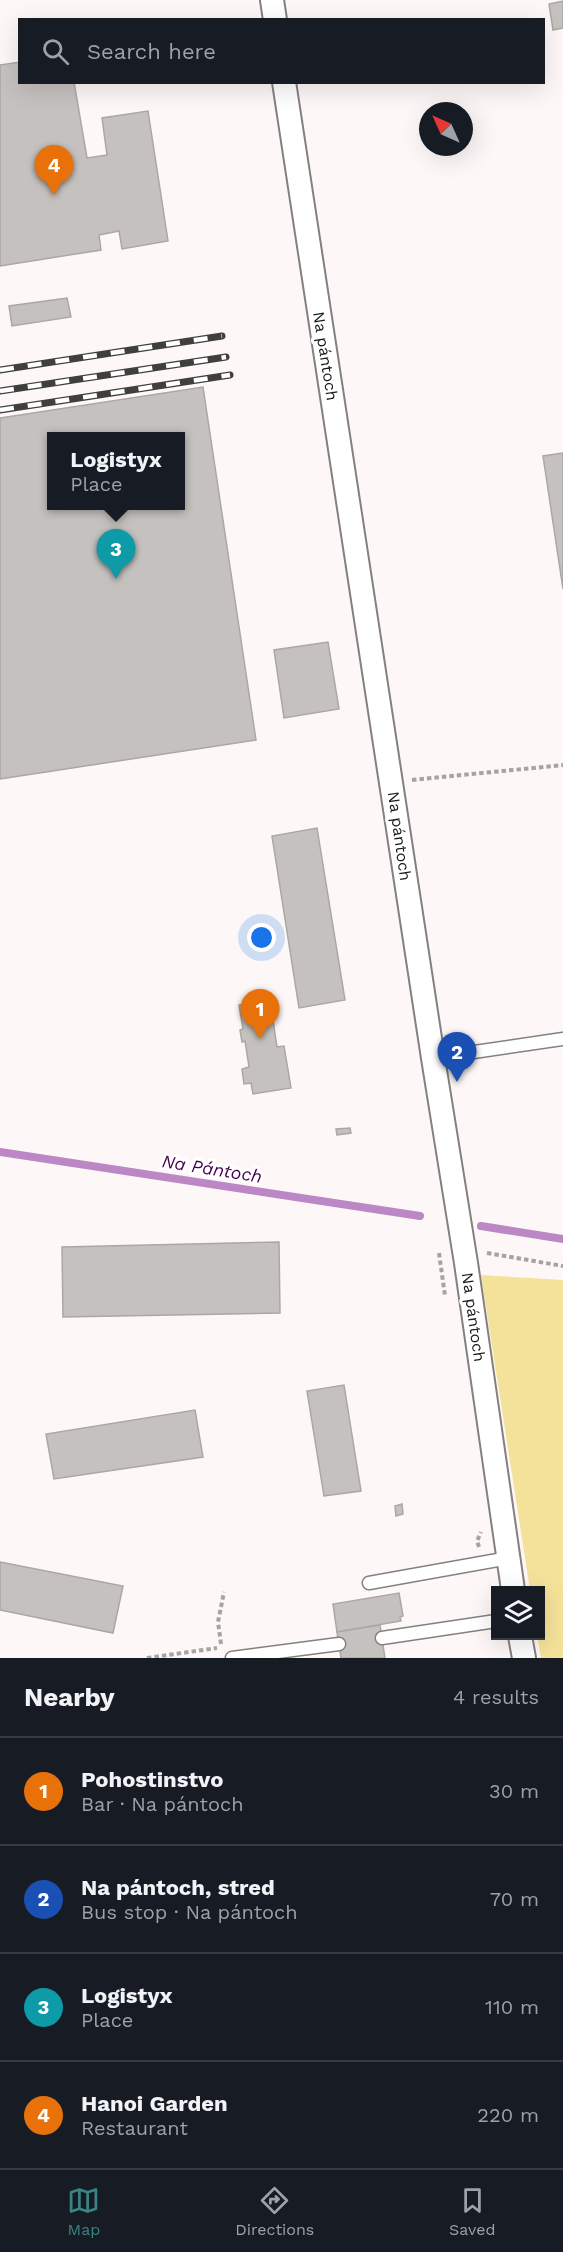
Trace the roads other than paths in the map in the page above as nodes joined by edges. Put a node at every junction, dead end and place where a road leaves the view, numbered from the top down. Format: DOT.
graph roads {
  1 [pos="272,0"];
  2 [pos="275,18"];
  3 [pos="284,84"];
  4 [pos="563,1039"];
  5 [pos="433,1058"];
  6 [pos="509,1558"];
  7 [pos="369,1583"];
  8 [pos="512,1586"];
  9 [pos="491,1622"];
  10 [pos="382,1638"];
  11 [pos="521,1640"];
  12 [pos="339,1644"];
  13 [pos="304,1654"];
  14 [pos="232,1658"];
  15 [pos="524,1658"];
  1 -- 2 [label="street"];
  3 -- 5 [label="street, Na pántoch"];
  4 -- 5 [label="lane"];
  5 -- 6 [label="street, Na pántoch"];
  6 -- 7 [label="lane"];
  6 -- 8 [label="street, Na pántoch"];
  9 -- 10 [label="lane"];
  11 -- 15 [label="street"];
  12 -- 13 [label="lane"];
  13 -- 14 [label="lane"];
}
